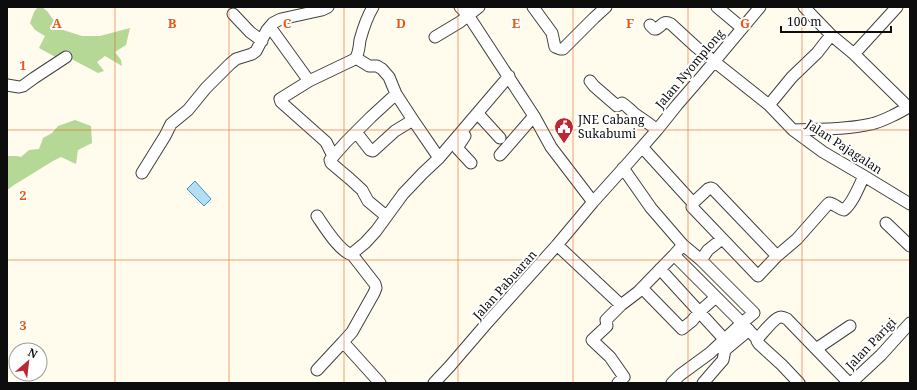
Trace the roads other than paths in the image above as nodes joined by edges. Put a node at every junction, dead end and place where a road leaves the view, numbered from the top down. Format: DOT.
graph roads {
  1 [pos="328,7"];
  2 [pos="373,7"];
  3 [pos="460,7"];
  4 [pos="479,7"];
  5 [pos="532,7"];
  6 [pos="606,7"];
  7 [pos="716,7"];
  8 [pos="760,7"];
  9 [pos="804,7"];
  10 [pos="897,7"];
  11 [pos="233,14"];
  12 [pos="468,16"];
  13 [pos="650,25"];
  14 [pos="270,27"];
  15 [pos="742,28"];
  16 [pos="831,35"];
  17 [pos="435,37"];
  18 [pos="262,41"];
  19 [pos="854,54"];
  20 [pos="66,57"];
  21 [pos="356,58"];
  22 [pos="714,62"];
  23 [pos="510,78"];
  24 [pos="309,81"];
  25 [pos="590,81"];
  26 [pos="7,85"];
  27 [pos="396,94"];
  28 [pos="769,105"];
  29 [pos="909,107"];
  30 [pos="479,115"];
  31 [pos="534,116"];
  32 [pos="413,120"];
  33 [pos="657,130"];
  34 [pos="793,130"];
  35 [pos="356,132"];
  36 [pos="500,138"];
  37 [pos="642,147"];
  38 [pos="500,155"];
  39 [pos="333,156"];
  40 [pos="439,158"];
  41 [pos="472,163"];
  42 [pos="624,168"];
  43 [pos="142,173"];
  44 [pos="864,176"];
  45 [pos="908,200"];
  46 [pos="593,202"];
  47 [pos="693,203"];
  48 [pos="317,216"];
  49 [pos="386,216"];
  50 [pos="886,223"];
  51 [pos="722,239"];
  52 [pos="557,245"];
  53 [pos="683,245"];
  54 [pos="910,246"];
  55 [pos="353,255"];
  56 [pos="674,255"];
  57 [pos="777,256"];
  58 [pos="701,260"];
  59 [pos="660,269"];
  60 [pos="642,288"];
  61 [pos="716,297"];
  62 [pos="621,305"];
  63 [pos="700,312"];
  64 [pos="910,323"];
  65 [pos="746,326"];
  66 [pos="850,326"];
  67 [pos="725,340"];
  68 [pos="758,340"];
  69 [pos="343,342"];
  70 [pos="816,349"];
  71 [pos="317,370"];
  72 [pos="705,382"];
  73 [pos="380,383"];
  74 [pos="434,383"];
  75 [pos="618,383"];
  76 [pos="672,383"];
  77 [pos="799,383"];
  78 [pos="850,383"];
  1 -- 14 [label="street"];
  2 -- 21 [label="street"];
  3 -- 12 [label="street"];
  4 -- 12 [label="street"];
  5 -- 6 [label="street"];
  7 -- 15 [label="street"];
  8 -- 15 [label="street, Jalan Nyomplong"];
  9 -- 16 [label="street"];
  10 -- 19 [label="street"];
  11 -- 18 [label="street"];
  12 -- 17 [label="street"];
  12 -- 23 [label="street"];
  13 -- 22 [label="street, Jalan Pajagalan"];
  14 -- 18 [label="street"];
  14 -- 24 [label="street"];
  15 -- 22 [label="street, Jalan Nyomplong"];
  16 -- 19 [label="street"];
  16 -- 28 [label="street"];
  18 -- 43 [label="street"];
  19 -- 29 [label="street"];
  20 -- 26 [label="street"];
  21 -- 24 [label="street"];
  21 -- 27 [label="street"];
  22 -- 28 [label="street, Jalan Pajagalan"];
  22 -- 33 [label="street, Jalan Nyomplong"];
  23 -- 30 [label="street"];
  23 -- 31 [label="street"];
  23 -- 40 [label="street"];
  24 -- 39 [label="street"];
  25 -- 33 [label="street"];
  27 -- 32 [label="street"];
  27 -- 35 [label="street"];
  28 -- 34 [label="street, Jalan Pajagalan"];
  29 -- 34 [label="street"];
  30 -- 36 [label="street"];
  30 -- 41 [label="street"];
  31 -- 38 [label="street"];
  31 -- 46 [label="street"];
  32 -- 35 [label="street"];
  32 -- 40 [label="street"];
  33 -- 37 [label="street, Jalan Nyomplong"];
  34 -- 44 [label="street, Jalan Pajagalan"];
  35 -- 39 [label="street"];
  37 -- 42 [label="street, Jalan Nyomplong"];
  37 -- 47 [label="street"];
  39 -- 49 [label="street"];
  40 -- 49 [label="street"];
  42 -- 46 [label="street, Jalan Nyomplong"];
  42 -- 53 [label="street"];
  44 -- 45 [label="street, Jalan Pajagalan"];
  44 -- 57 [label="street"];
  46 -- 52 [label="street, Jalan Pabuaran"];
  47 -- 51 [label="street"];
  47 -- 57 [label="street"];
  48 -- 55 [label="street"];
  49 -- 55 [label="street"];
  50 -- 54 [label="street"];
  51 -- 57 [label="street"];
  51 -- 58 [label="street"];
  52 -- 62 [label="street"];
  52 -- 74 [label="street, Jalan Pabuaran"];
  53 -- 56 [label="street"];
  53 -- 58 [label="street"];
  55 -- 69 [label="street"];
  56 -- 59 [label="street"];
  56 -- 61 [label="street"];
  58 -- 65 [label="street"];
  59 -- 60 [label="street"];
  59 -- 63 [label="street"];
  60 -- 62 [label="street"];
  60 -- 63 [label="street"];
  61 -- 63 [label="street"];
  61 -- 65 [label="street"];
  62 -- 75 [label="street"];
  63 -- 67 [label="street"];
  64 -- 78 [label="street, Jalan Parigi"];
  65 -- 67 [label="street"];
  65 -- 68 [label="street"];
  65 -- 72 [label="street"];
  66 -- 70 [label="street"];
  67 -- 76 [label="street"];
  68 -- 70 [label="street"];
  68 -- 77 [label="street"];
  69 -- 71 [label="street"];
  69 -- 73 [label="street"];
  70 -- 78 [label="street"];
}
